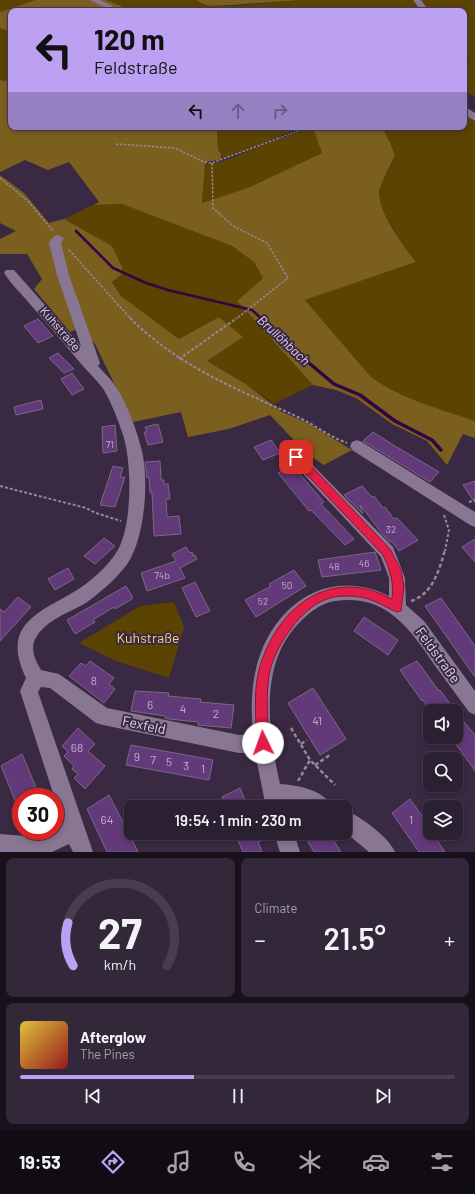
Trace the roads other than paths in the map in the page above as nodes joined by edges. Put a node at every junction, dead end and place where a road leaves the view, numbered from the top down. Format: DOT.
graph roads {
  1 [pos="94,0"];
  2 [pos="111,8"];
  3 [pos="467,111"];
  4 [pos="475,118"];
  5 [pos="58,238"];
  6 [pos="10,273"];
  7 [pos="96,373"];
  8 [pos="357,446"];
  9 [pos="296,457"];
  10 [pos="475,520"];
  11 [pos="397,607"];
  12 [pos="36,678"];
  13 [pos="475,706"];
  14 [pos="263,743"];
  15 [pos="274,800"];
  16 [pos="310,800"];
  17 [pos="352,825"];
  18 [pos="74,828"];
  19 [pos="286,840"];
  20 [pos="0,844"];
  21 [pos="83,852"];
  22 [pos="290,852"];
  23 [pos="384,852"];
  1 -- 2 [label="street"];
  3 -- 4 [label="street"];
  5 -- 7 [label="street"];
  6 -- 7 [label="street, Kuhstraße"];
  7 -- 12 [label="street, Kuhstraße"];
  8 -- 10 [label="street"];
  9 -- 11 [label="street"];
  11 -- 13 [label="street, Feldstraße"];
  11 -- 14 [label="street, Feldstraße"];
  12 -- 14 [label="street, Fexfeld"];
  12 -- 18 [label="street"];
  14 -- 15 [label="street, Feldstraße"];
  15 -- 16 [label="street"];
  17 -- 23 [label="street"];
  18 -- 20 [label="street"];
  18 -- 21 [label="street"];
  19 -- 22 [label="street"];
}
